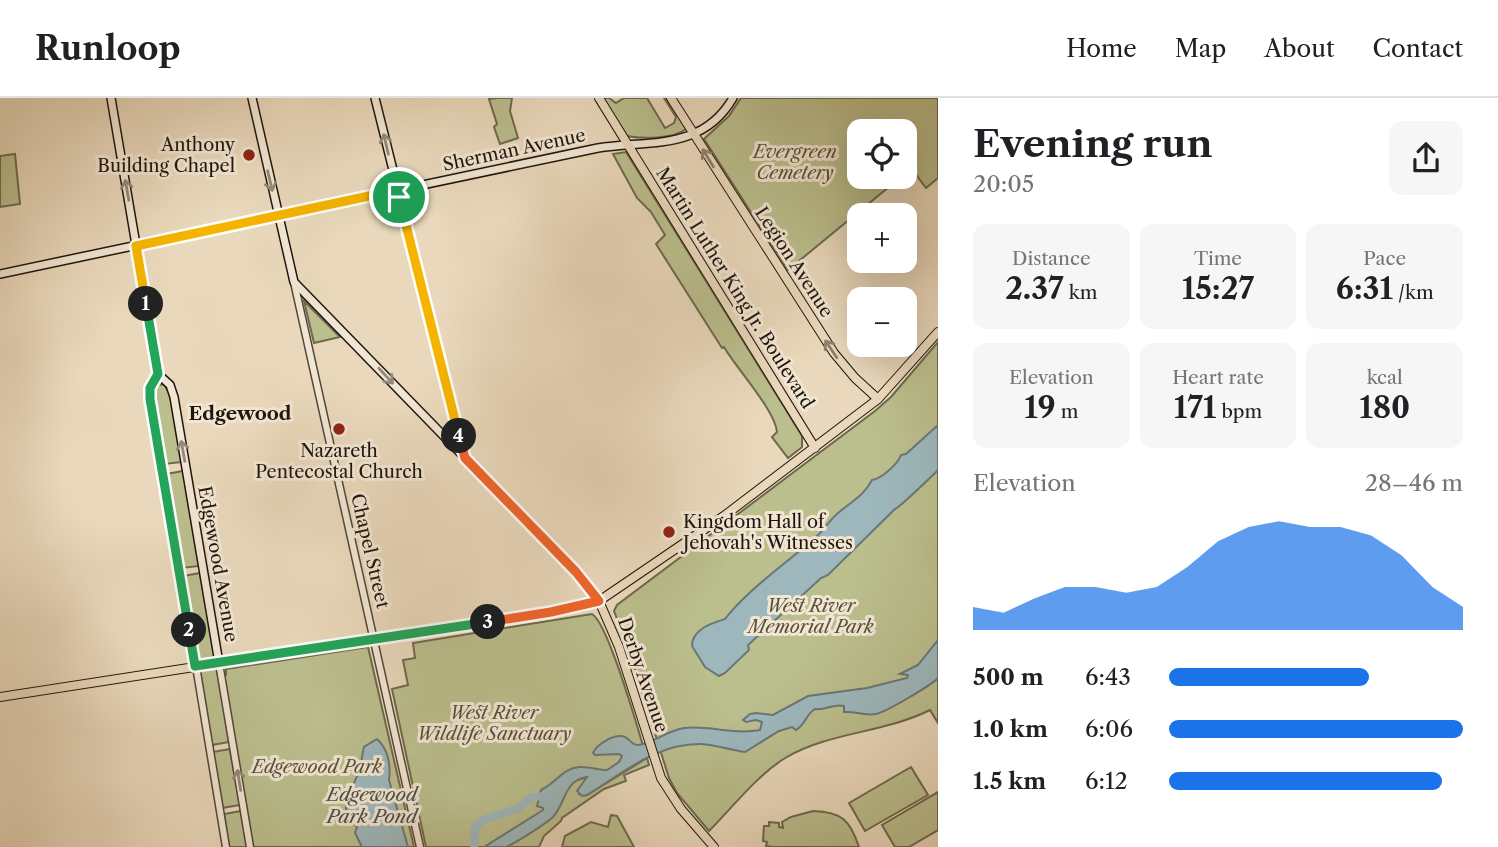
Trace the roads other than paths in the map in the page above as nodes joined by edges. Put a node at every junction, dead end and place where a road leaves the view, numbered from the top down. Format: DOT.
graph roads {
  1 [pos="111,98"];
  2 [pos="252,98"];
  3 [pos="375,98"];
  4 [pos="599,98"];
  5 [pos="671,98"];
  6 [pos="733,98"];
  7 [pos="694,135"];
  8 [pos="627,144"];
  9 [pos="397,190"];
  10 [pos="278,216"];
  11 [pos="136,246"];
  12 [pos="0,274"];
  13 [pos="294,282"];
  14 [pos="938,332"];
  15 [pos="158,374"];
  16 [pos="878,399"];
  17 [pos="815,447"];
  18 [pos="465,458"];
  19 [pos="599,601"];
  20 [pos="373,639"];
  21 [pos="219,663"];
  22 [pos="195,666"];
  23 [pos="0,696"];
  24 [pos="226,847"];
  25 [pos="250,847"];
  26 [pos="420,847"];
  27 [pos="714,847"];
  11 -- 1 [label="main road, Edgewood Avenue, one-way"];
  2 -- 10 [label="main road, Chapel Street, one-way"];
  9 -- 3 [label="main road, one-way"];
  4 -- 8 [label="main road, Martin Luther King Jr. Boulevard"];
  5 -- 7 [label="main road, Legion Avenue"];
  6 -- 7 [label="main road, Sherman Avenue"];
  7 -- 8 [label="main road, Sherman Avenue"];
  16 -- 7 [label="main road, Legion Avenue, one-way"];
  8 -- 9 [label="main road, Sherman Avenue"];
  8 -- 17 [label="main road, Martin Luther King Jr. Boulevard"];
  9 -- 10 [label="main road, Sherman Avenue"];
  9 -- 18 [label="main road"];
  10 -- 11 [label="main road, Sherman Avenue"];
  10 -- 13 [label="main road, Chapel Street"];
  11 -- 12 [label="main road, Sherman Avenue"];
  11 -- 15 [label="main road, Edgewood Avenue"];
  13 -- 18 [label="main road, Derby Avenue, one-way"];
  13 -- 20 [label="street, Chapel Street"];
  14 -- 16 [label="main road"];
  21 -- 15 [label="main road, Edgewood Avenue, one-way"];
  15 -- 22 [label="main road"];
  16 -- 17 [label="main road"];
  17 -- 19 [label="main road"];
  18 -- 19 [label="main road, Derby Avenue"];
  19 -- 20 [label="main road"];
  19 -- 27 [label="main road, Derby Avenue"];
  20 -- 21 [label="main road"];
  20 -- 26 [label="street, Chapel Street"];
  21 -- 22 [label="main road"];
  25 -- 21 [label="street, Edgewood Avenue, one-way"];
  22 -- 23 [label="main road"];
  22 -- 24 [label="street"];
}
